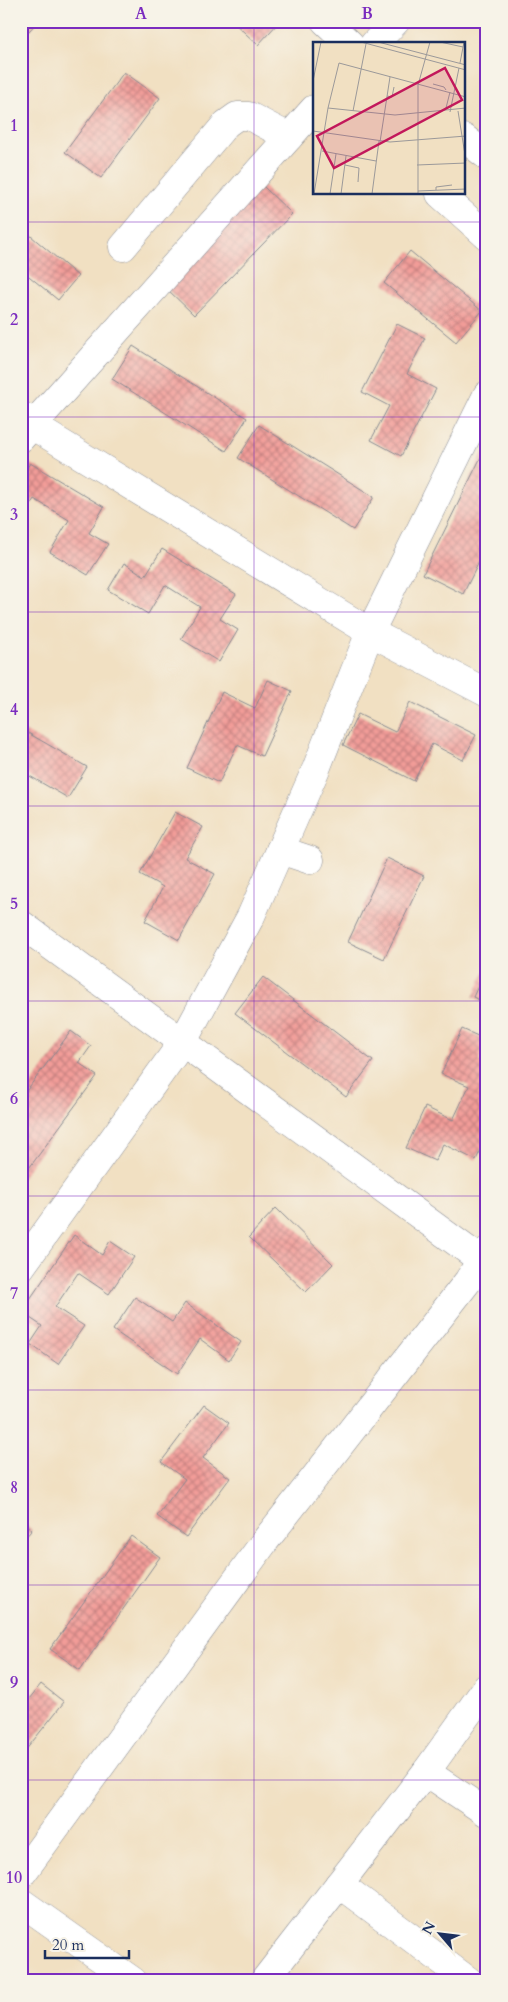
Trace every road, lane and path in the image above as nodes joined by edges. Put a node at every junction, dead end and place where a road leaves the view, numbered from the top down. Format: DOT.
graph roads {
  1 [pos="325,21"];
  2 [pos="396,21"];
  3 [pos="348,42"];
  4 [pos="376,42"];
  5 [pos="313,110"];
  6 [pos="289,137"];
  7 [pos="466,140"];
  8 [pos="487,156"];
  9 [pos="441,195"];
  10 [pos="487,236"];
  11 [pos="124,247"];
  12 [pos="487,395"];
  13 [pos="25,426"];
  14 [pos="370,632"];
  15 [pos="487,693"];
  16 [pos="280,850"];
  17 [pos="310,860"];
  18 [pos="21,924"];
  19 [pos="182,1042"];
  20 [pos="21,1267"];
  21 [pos="480,1271"];
  22 [pos="487,1687"];
  23 [pos="426,1772"];
  24 [pos="487,1813"];
  25 [pos="21,1875"];
  26 [pos="339,1884"];
  27 [pos="21,1902"];
  28 [pos="133,1981"];
  29 [pos="264,1981"];
  30 [pos="469,1981"];
  1 -- 3 [label="street"];
  2 -- 4 [label="street"];
  5 -- 6 [label="street"];
  6 -- 11 [label="street"];
  6 -- 13 [label="street"];
  7 -- 8 [label="street"];
  9 -- 10 [label="street"];
  12 -- 14 [label="street"];
  13 -- 14 [label="street"];
  14 -- 15 [label="street"];
  14 -- 16 [label="street"];
  16 -- 17 [label="street"];
  16 -- 19 [label="street"];
  18 -- 19 [label="street"];
  19 -- 20 [label="street"];
  19 -- 21 [label="street"];
  21 -- 25 [label="street"];
  22 -- 23 [label="street"];
  23 -- 24 [label="street"];
  23 -- 26 [label="street"];
  26 -- 29 [label="street"];
  26 -- 30 [label="street"];
  27 -- 28 [label="street"];
}
